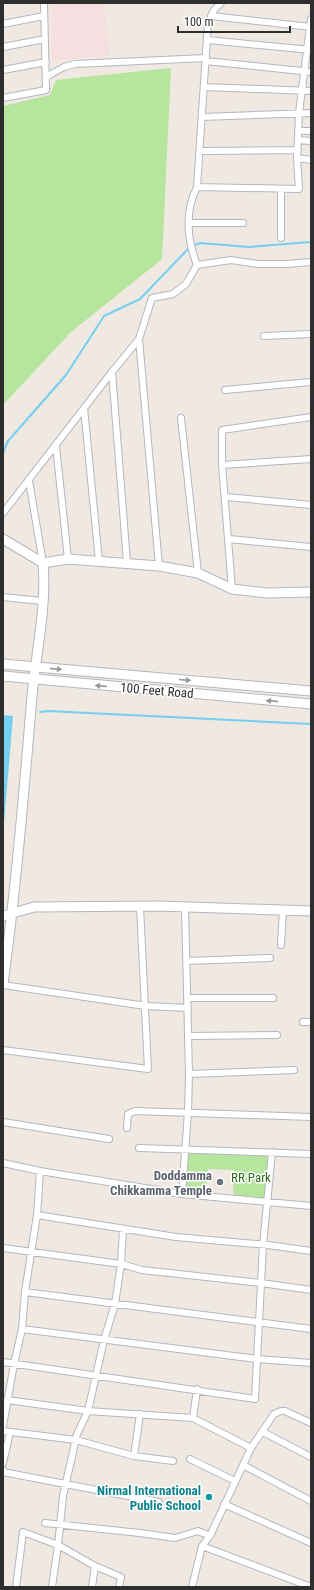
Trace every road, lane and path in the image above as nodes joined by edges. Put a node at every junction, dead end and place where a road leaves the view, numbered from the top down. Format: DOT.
graph roads {
  1 [pos="44,3"];
  2 [pos="221,3"];
  3 [pos="44,16"];
  4 [pos="211,16"];
  5 [pos="311,19"];
  6 [pos="3,24"];
  7 [pos="310,27"];
  8 [pos="45,39"];
  9 [pos="208,40"];
  10 [pos="3,47"];
  11 [pos="309,49"];
  12 [pos="206,60"];
  13 [pos="46,62"];
  14 [pos="3,70"];
  15 [pos="303,71"];
  16 [pos="311,72"];
  17 [pos="46,76"];
  18 [pos="204,87"];
  19 [pos="301,90"];
  20 [pos="311,91"];
  21 [pos="3,98"];
  22 [pos="299,112"];
  23 [pos="311,113"];
  24 [pos="202,117"];
  25 [pos="298,131"];
  26 [pos="311,131"];
  27 [pos="298,140"];
  28 [pos="311,141"];
  29 [pos="298,150"];
  30 [pos="200,151"];
  31 [pos="298,158"];
  32 [pos="311,160"];
  33 [pos="197,187"];
  34 [pos="281,189"];
  35 [pos="189,223"];
  36 [pos="242,223"];
  37 [pos="281,238"];
  38 [pos="311,262"];
  39 [pos="197,265"];
  40 [pos="311,334"];
  41 [pos="264,336"];
  42 [pos="139,339"];
  43 [pos="112,372"];
  44 [pos="311,382"];
  45 [pos="225,390"];
  46 [pos="84,408"];
  47 [pos="311,417"];
  48 [pos="181,418"];
  49 [pos="56,446"];
  50 [pos="311,459"];
  51 [pos="222,465"];
  52 [pos="29,481"];
  53 [pos="226,497"];
  54 [pos="311,505"];
  55 [pos="3,513"];
  56 [pos="3,539"];
  57 [pos="229,539"];
  58 [pos="311,547"];
  59 [pos="68,559"];
  60 [pos="99,561"];
  61 [pos="127,562"];
  62 [pos="43,563"];
  63 [pos="159,566"];
  64 [pos="198,573"];
  65 [pos="232,589"];
  66 [pos="311,592"];
  67 [pos="3,597"];
  68 [pos="42,601"];
  69 [pos="3,664"];
  70 [pos="35,668"];
  71 [pos="3,676"];
  72 [pos="34,680"];
  73 [pos="311,691"];
  74 [pos="311,704"];
  75 [pos="140,907"];
  76 [pos="186,908"];
  77 [pos="283,910"];
  78 [pos="311,911"];
  79 [pos="13,914"];
  80 [pos="3,916"];
  81 [pos="281,945"];
  82 [pos="270,958"];
  83 [pos="187,961"];
  84 [pos="3,985"];
  85 [pos="188,998"];
  86 [pos="273,998"];
  87 [pos="146,1006"];
  88 [pos="188,1008"];
  89 [pos="303,1022"];
  90 [pos="311,1022"];
  91 [pos="277,1035"];
  92 [pos="188,1036"];
  93 [pos="3,1050"];
  94 [pos="294,1070"];
  95 [pos="189,1074"];
  96 [pos="188,1112"];
  97 [pos="311,1117"];
  98 [pos="3,1122"];
  99 [pos="127,1128"];
  100 [pos="108,1139"];
  101 [pos="139,1148"];
  102 [pos="185,1148"];
  103 [pos="272,1152"];
  104 [pos="311,1154"];
  105 [pos="3,1162"];
  106 [pos="40,1171"];
  107 [pos="182,1194"];
  108 [pos="268,1203"];
  109 [pos="311,1206"];
  110 [pos="37,1216"];
  111 [pos="123,1229"];
  112 [pos="264,1245"];
  113 [pos="3,1248"];
  114 [pos="311,1251"];
  115 [pos="31,1252"];
  116 [pos="121,1264"];
  117 [pos="262,1283"];
  118 [pos="311,1290"];
  119 [pos="25,1292"];
  120 [pos="115,1304"];
  121 [pos="259,1324"];
  122 [pos="22,1329"];
  123 [pos="311,1329"];
  124 [pos="104,1340"];
  125 [pos="257,1359"];
  126 [pos="3,1362"];
  127 [pos="311,1363"];
  128 [pos="14,1364"];
  129 [pos="96,1376"];
  130 [pos="198,1389"];
  131 [pos="7,1400"];
  132 [pos="88,1411"];
  133 [pos="140,1414"];
  134 [pos="193,1418"];
  135 [pos="311,1423"];
  136 [pos="3,1426"];
  137 [pos="6,1431"];
  138 [pos="263,1432"];
  139 [pos="76,1440"];
  140 [pos="251,1448"];
  141 [pos="134,1456"];
  142 [pos="311,1457"];
  143 [pos="190,1459"];
  144 [pos="173,1461"];
  145 [pos="3,1463"];
  146 [pos="243,1465"];
  147 [pos="3,1470"];
  148 [pos="235,1481"];
  149 [pos="66,1483"];
  150 [pos="311,1501"];
  151 [pos="158,1502"];
  152 [pos="224,1504"];
  153 [pos="45,1523"];
  154 [pos="59,1525"];
  155 [pos="210,1536"];
  156 [pos="311,1543"];
  157 [pos="58,1545"];
  158 [pos="202,1546"];
  159 [pos="95,1566"];
  160 [pos="16,1587"];
  161 [pos="52,1587"];
  162 [pos="92,1587"];
  163 [pos="119,1587"];
  164 [pos="192,1587"];
  165 [pos="311,1587"];
  1 -- 3 [label="street"];
  2 -- 4 [label="street"];
  3 -- 6 [label="street"];
  3 -- 8 [label="street"];
  4 -- 7 [label="street"];
  4 -- 9 [label="street"];
  5 -- 7 [label="street"];
  7 -- 11 [label="street"];
  8 -- 10 [label="street"];
  8 -- 13 [label="street"];
  9 -- 11 [label="street"];
  9 -- 12 [label="street"];
  11 -- 15 [label="street"];
  12 -- 15 [label="street"];
  12 -- 17 [label="street"];
  12 -- 18 [label="street"];
  13 -- 14 [label="street"];
  13 -- 17 [label="street"];
  15 -- 16 [label="street"];
  15 -- 19 [label="street"];
  17 -- 21 [label="street"];
  18 -- 19 [label="street"];
  18 -- 24 [label="street"];
  19 -- 20 [label="street"];
  19 -- 22 [label="street"];
  22 -- 23 [label="street"];
  22 -- 24 [label="street"];
  22 -- 25 [label="street"];
  24 -- 30 [label="street"];
  25 -- 26 [label="street"];
  25 -- 27 [label="street"];
  27 -- 28 [label="street"];
  27 -- 29 [label="street"];
  29 -- 30 [label="street"];
  29 -- 31 [label="street"];
  30 -- 33 [label="street"];
  31 -- 32 [label="street"];
  31 -- 34 [label="street"];
  33 -- 34 [label="street"];
  33 -- 35 [label="street"];
  34 -- 37 [label="street"];
  35 -- 36 [label="street"];
  35 -- 39 [label="street"];
  38 -- 39 [label="street"];
  39 -- 42 [label="street"];
  40 -- 41 [label="street"];
  42 -- 43 [label="street"];
  42 -- 63 [label="street"];
  43 -- 46 [label="street"];
  43 -- 61 [label="street"];
  44 -- 45 [label="street"];
  46 -- 49 [label="street"];
  46 -- 60 [label="street"];
  47 -- 51 [label="street"];
  48 -- 64 [label="street"];
  49 -- 52 [label="street"];
  49 -- 59 [label="street"];
  50 -- 51 [label="street"];
  51 -- 53 [label="street"];
  52 -- 55 [label="street"];
  52 -- 62 [label="street"];
  53 -- 54 [label="street"];
  53 -- 57 [label="street"];
  56 -- 62 [label="street"];
  57 -- 58 [label="street"];
  57 -- 65 [label="street"];
  59 -- 60 [label="street"];
  59 -- 62 [label="street"];
  60 -- 61 [label="street"];
  61 -- 63 [label="street"];
  62 -- 68 [label="street"];
  63 -- 64 [label="street"];
  64 -- 65 [label="street"];
  65 -- 66 [label="street"];
  67 -- 68 [label="street"];
  68 -- 70 [label="street"];
  69 -- 70 [label="street, 100 Feet Road"];
  70 -- 72 [label="street"];
  70 -- 73 [label="street, 100 Feet Road, one-way"];
  71 -- 72 [label="street, 100 Feet Road"];
  74 -- 72 [label="street, 100 Feet Road, one-way"];
  72 -- 79 [label="street"];
  75 -- 76 [label="street"];
  75 -- 79 [label="street"];
  75 -- 87 [label="street"];
  76 -- 77 [label="street"];
  76 -- 83 [label="street"];
  77 -- 78 [label="street"];
  77 -- 81 [label="street"];
  79 -- 80 [label="street"];
  79 -- 84 [label="street"];
  82 -- 83 [label="street"];
  83 -- 85 [label="street"];
  84 -- 87 [label="street"];
  85 -- 86 [label="street"];
  85 -- 88 [label="street"];
  87 -- 88 [label="street"];
  87 -- 93 [label="street"];
  88 -- 92 [label="street"];
  89 -- 90 [label="street"];
  91 -- 92 [label="street"];
  92 -- 95 [label="street"];
  94 -- 95 [label="street"];
  95 -- 96 [label="street"];
  96 -- 97 [label="street"];
  96 -- 99 [label="street"];
  96 -- 102 [label="street"];
  98 -- 100 [label="street"];
  101 -- 102 [label="street"];
  102 -- 103 [label="street"];
  102 -- 107 [label="street"];
  103 -- 104 [label="street"];
  103 -- 108 [label="street"];
  105 -- 106 [label="street"];
  106 -- 107 [label="street"];
  106 -- 110 [label="street"];
  107 -- 108 [label="street"];
  108 -- 109 [label="street"];
  108 -- 112 [label="street"];
  110 -- 111 [label="street"];
  110 -- 115 [label="street"];
  111 -- 112 [label="street"];
  111 -- 116 [label="street"];
  112 -- 114 [label="street"];
  112 -- 117 [label="street"];
  113 -- 115 [label="street"];
  115 -- 116 [label="street"];
  115 -- 119 [label="street"];
  116 -- 117 [label="street"];
  116 -- 120 [label="street"];
  117 -- 118 [label="street"];
  117 -- 121 [label="street"];
  119 -- 120 [label="street"];
  119 -- 122 [label="street"];
  120 -- 121 [label="street"];
  120 -- 124 [label="street"];
  121 -- 123 [label="street"];
  121 -- 125 [label="street"];
  122 -- 124 [label="street"];
  122 -- 128 [label="street"];
  124 -- 125 [label="street"];
  124 -- 129 [label="street"];
  125 -- 127 [label="street"];
  125 -- 130 [label="street"];
  126 -- 128 [label="street"];
  128 -- 129 [label="street"];
  128 -- 131 [label="street"];
  129 -- 130 [label="street"];
  129 -- 132 [label="street"];
  130 -- 134 [label="street"];
  131 -- 132 [label="street"];
  131 -- 136 [label="street"];
  132 -- 133 [label="street"];
  132 -- 139 [label="street"];
  133 -- 134 [label="street"];
  133 -- 141 [label="street"];
  134 -- 140 [label="street"];
  135 -- 138 [label="street"];
  137 -- 139 [label="street"];
  137 -- 145 [label="street"];
  138 -- 140 [label="street"];
  138 -- 142 [label="street"];
  139 -- 141 [label="street"];
  139 -- 149 [label="street"];
  140 -- 146 [label="street"];
  141 -- 144 [label="street"];
  143 -- 148 [label="street"];
  146 -- 148 [label="street"];
  146 -- 150 [label="street"];
  147 -- 149 [label="street"];
  148 -- 152 [label="street"];
  149 -- 151 [label="street"];
  149 -- 154 [label="street"];
  152 -- 155 [label="street"];
  152 -- 156 [label="street"];
  153 -- 154 [label="street"];
  154 -- 155 [label="street"];
  154 -- 157 [label="street"];
  155 -- 158 [label="street"];
  157 -- 159 [label="street"];
  157 -- 160 [label="street"];
  157 -- 161 [label="street"];
  158 -- 164 [label="street"];
  158 -- 165 [label="street"];
  159 -- 162 [label="street"];
  159 -- 163 [label="street"];
}
